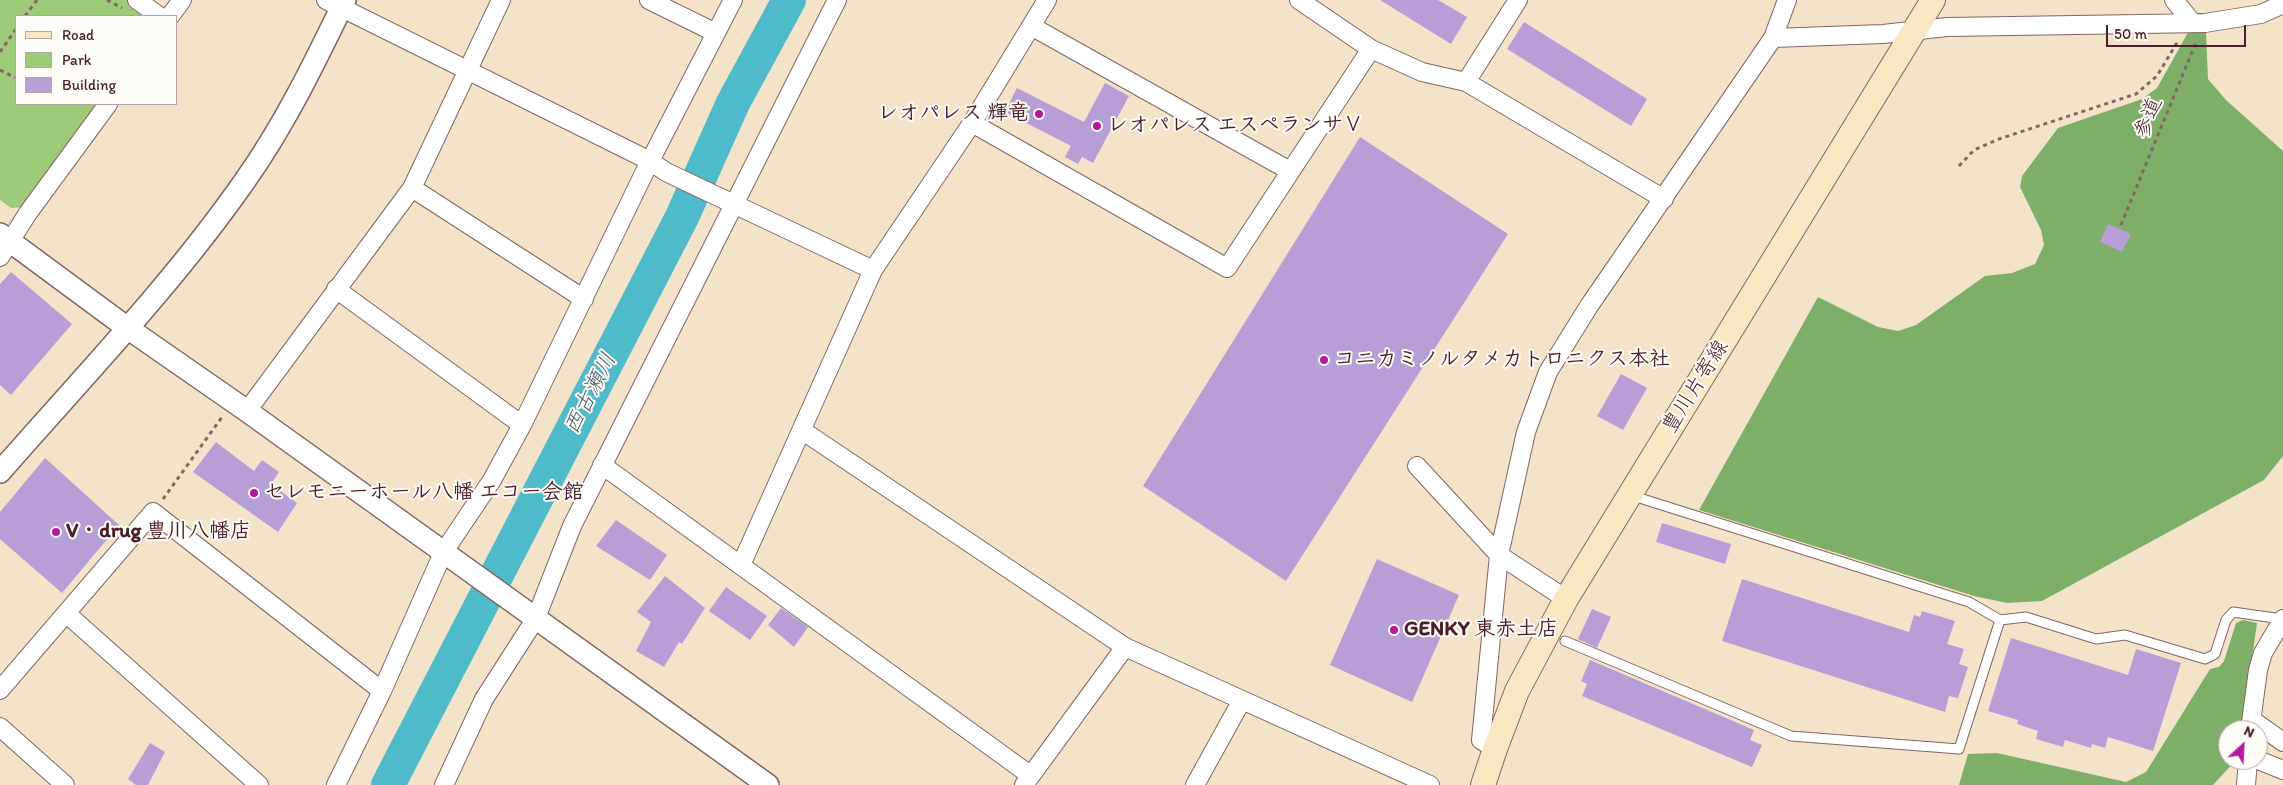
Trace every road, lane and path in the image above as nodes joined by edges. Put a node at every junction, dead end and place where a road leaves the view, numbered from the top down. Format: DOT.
graph roads {
  1 [pos="37,0"];
  2 [pos="136,0"];
  3 [pos="182,0"];
  4 [pos="501,0"];
  5 [pos="649,0"];
  6 [pos="733,0"];
  7 [pos="837,0"];
  8 [pos="1047,0"];
  9 [pos="1518,0"];
  10 [pos="1787,0"];
  11 [pos="1933,0"];
  12 [pos="2174,0"];
  13 [pos="1302,1"];
  14 [pos="337,3"];
  15 [pos="2283,4"];
  16 [pos="27,15"];
  17 [pos="158,15"];
  18 [pos="171,15"];
  19 [pos="2198,22"];
  20 [pos="1031,26"];
  21 [pos="15,30"];
  22 [pos="1915,31"];
  23 [pos="716,34"];
  24 [pos="1773,38"];
  25 [pos="1371,49"];
  26 [pos="0,52"];
  27 [pos="0,70"];
  28 [pos="467,70"];
  29 [pos="15,78"];
  30 [pos="1466,82"];
  31 [pos="107,105"];
  32 [pos="972,123"];
  33 [pos="650,161"];
  34 [pos="1959,166"];
  35 [pos="1290,171"];
  36 [pos="412,188"];
  37 [pos="1664,199"];
  38 [pos="735,204"];
  39 [pos="2122,225"];
  40 [pos="4,244"];
  41 [pos="873,270"];
  42 [pos="336,289"];
  43 [pos="584,299"];
  44 [pos="126,327"];
  45 [pos="241,406"];
  46 [pos="522,425"];
  47 [pos="803,431"];
  48 [pos="602,465"];
  49 [pos="1417,466"];
  50 [pos="0,472"];
  51 [pos="1630,495"];
  52 [pos="154,512"];
  53 [pos="444,553"];
  54 [pos="1499,555"];
  55 [pos="742,565"];
  56 [pos="1566,599"];
  57 [pos="67,614"];
  58 [pos="2283,616"];
  59 [pos="536,618"];
  60 [pos="2000,620"];
  61 [pos="1565,641"];
  62 [pos="1125,647"];
  63 [pos="0,690"];
  64 [pos="382,691"];
  65 [pos="1242,700"];
  66 [pos="2252,720"];
  67 [pos="0,727"];
  68 [pos="2268,734"];
  69 [pos="2283,742"];
  70 [pos="1494,749"];
  71 [pos="2268,764"];
  72 [pos="2247,770"];
  73 [pos="2283,770"];
  74 [pos="1027,780"];
  75 [pos="66,785"];
  76 [pos="259,785"];
  77 [pos="336,785"];
  78 [pos="445,785"];
  79 [pos="768,785"];
  80 [pos="1195,785"];
  81 [pos="1430,785"];
  82 [pos="1483,785"];
  83 [pos="2246,785"];
  1 -- 16 [label="path"];
  2 -- 17 [label="street"];
  3 -- 18 [label="street"];
  4 -- 28 [label="street"];
  5 -- 23 [label="street"];
  6 -- 23 [label="street"];
  7 -- 38 [label="street"];
  8 -- 20 [label="street"];
  9 -- 30 [label="street"];
  10 -- 24 [label="street"];
  11 -- 22 [label="main road, 豊川片寄線"];
  12 -- 19 [label="street"];
  13 -- 25 [label="street"];
  14 -- 28 [label="street"];
  14 -- 44 [label="street"];
  15 -- 19 [label="street"];
  19 -- 22 [label="street"];
  19 -- 34 [label="path"];
  19 -- 39 [label="path, 参道"];
  20 -- 32 [label="street"];
  20 -- 35 [label="street"];
  21 -- 26 [label="path"];
  22 -- 24 [label="street"];
  22 -- 51 [label="main road, 豊川片寄線"];
  23 -- 33 [label="street"];
  24 -- 37 [label="street"];
  25 -- 30 [label="street"];
  25 -- 35 [label="street"];
  27 -- 29 [label="path"];
  28 -- 33 [label="street"];
  28 -- 36 [label="street"];
  30 -- 37 [label="street"];
  31 -- 40 [label="street"];
  32 -- 35 [label="street"];
  32 -- 41 [label="street"];
  33 -- 38 [label="street"];
  33 -- 43 [label="street"];
  36 -- 42 [label="street"];
  36 -- 43 [label="street"];
  37 -- 54 [label="street"];
  38 -- 41 [label="street"];
  38 -- 48 [label="street"];
  40 -- 44 [label="street"];
  41 -- 47 [label="street"];
  42 -- 45 [label="street"];
  42 -- 46 [label="street"];
  43 -- 46 [label="street"];
  44 -- 45 [label="street"];
  44 -- 50 [label="street"];
  45 -- 52 [label="path"];
  45 -- 53 [label="street"];
  46 -- 53 [label="street"];
  47 -- 55 [label="street"];
  47 -- 62 [label="street"];
  48 -- 55 [label="street"];
  48 -- 59 [label="street"];
  49 -- 54 [label="street"];
  51 -- 56 [label="main road, 豊川片寄線"];
  51 -- 60 [label="lane"];
  52 -- 57 [label="street"];
  52 -- 64 [label="street"];
  53 -- 59 [label="street"];
  53 -- 64 [label="street"];
  54 -- 56 [label="street"];
  54 -- 70 [label="street"];
  55 -- 74 [label="street"];
  56 -- 70 [label="main road, 豊川片寄線"];
  57 -- 63 [label="street"];
  57 -- 76 [label="street"];
  58 -- 60 [label="lane"];
  58 -- 66 [label="street"];
  59 -- 78 [label="street"];
  59 -- 79 [label="street"];
  60 -- 61 [label="lane"];
  62 -- 65 [label="street"];
  62 -- 74 [label="street"];
  64 -- 77 [label="street"];
  65 -- 80 [label="street"];
  65 -- 81 [label="street"];
  67 -- 75 [label="street"];
  68 -- 69 [label="street"];
  70 -- 82 [label="main road, 豊川片寄線"];
  71 -- 73 [label="street"];
  72 -- 83 [label="street"];
}
